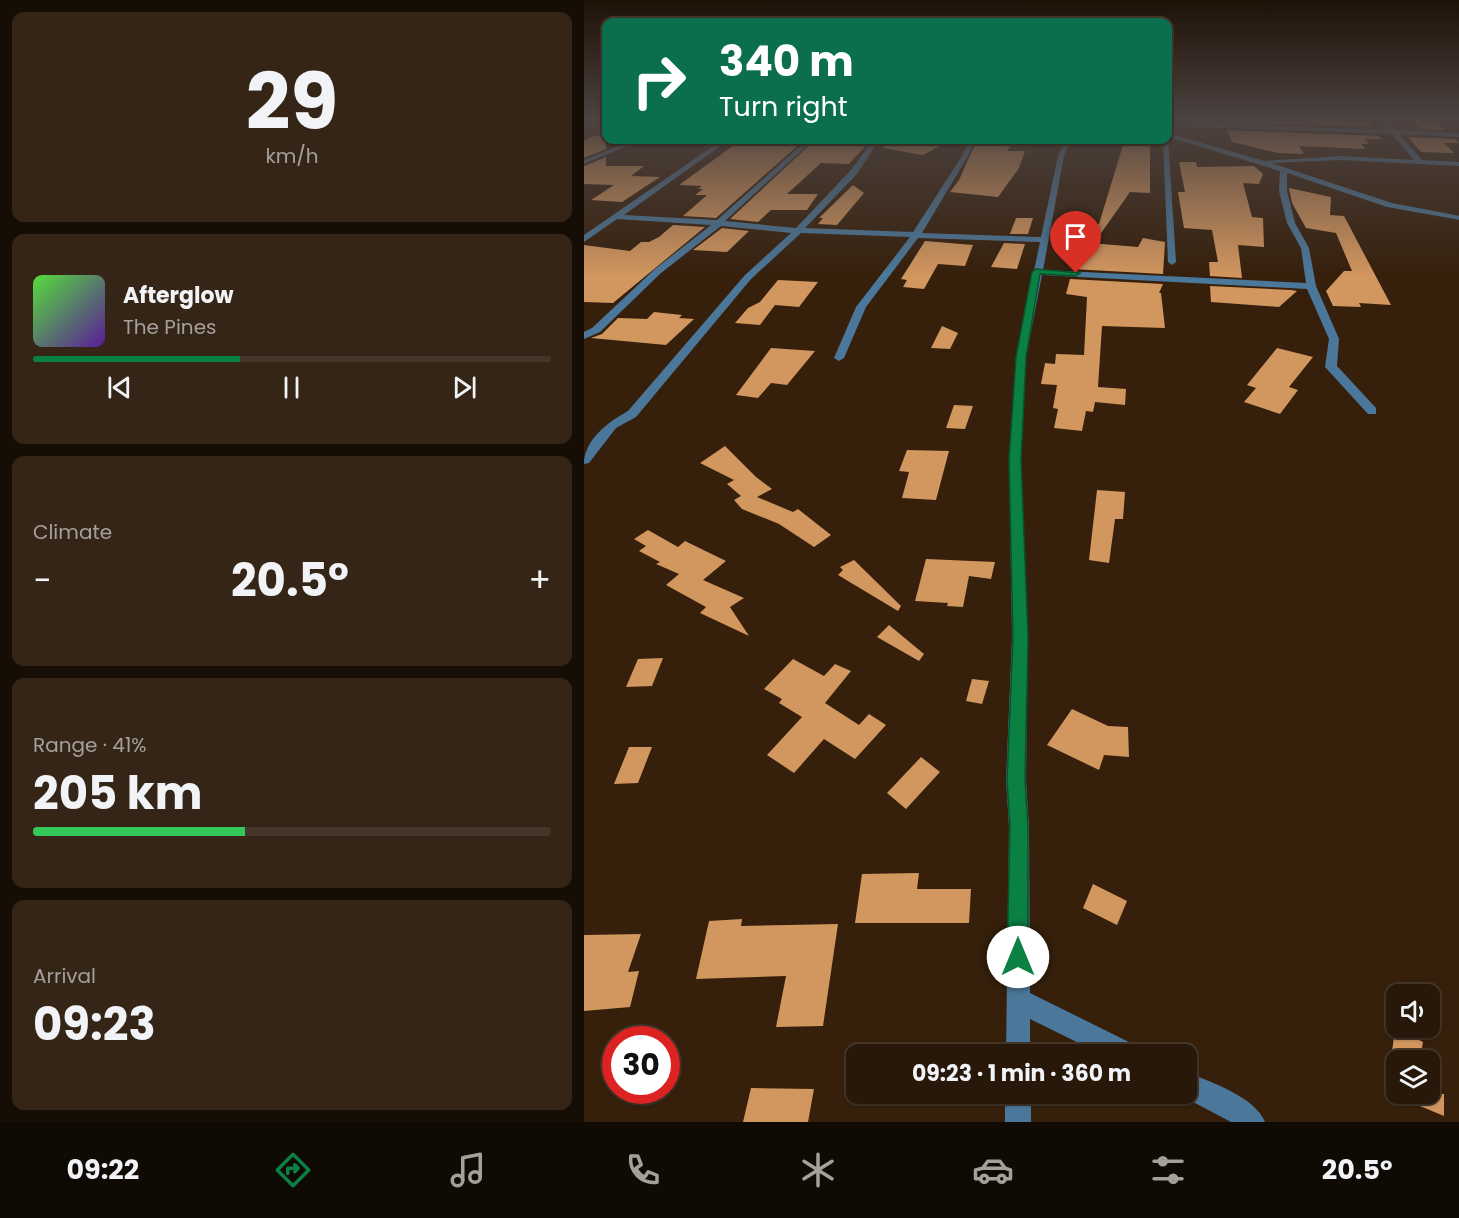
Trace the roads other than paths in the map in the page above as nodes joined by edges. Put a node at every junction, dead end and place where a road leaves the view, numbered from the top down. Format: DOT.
graph roads {
  1 [pos="681,171"];
  2 [pos="776,171"];
  3 [pos="854,171"];
  4 [pos="955,171"];
  5 [pos="1058,171"];
  6 [pos="1168,171"];
  7 [pos="1284,171"];
  8 [pos="1288,171"];
  9 [pos="616,217"];
  10 [pos="1460,218"];
  11 [pos="719,223"];
  12 [pos="798,231"];
  13 [pos="916,235"];
  14 [pos="584,239"];
  15 [pos="1043,240"];
  16 [pos="1172,262"];
  17 [pos="1036,272"];
  18 [pos="1311,286"];
  19 [pos="584,336"];
  20 [pos="839,358"];
  21 [pos="1372,411"];
  22 [pos="584,460"];
  23 [pos="1018,1000"];
  24 [pos="1018,1044"];
  25 [pos="1107,1044"];
  26 [pos="1197,1089"];
  27 [pos="1018,1104"];
  28 [pos="1018,1122"];
  29 [pos="1252,1122"];
  1 -- 9 [label="street"];
  2 -- 11 [label="street"];
  3 -- 12 [label="street"];
  4 -- 13 [label="street"];
  5 -- 15 [label="street"];
  6 -- 16 [label="street"];
  7 -- 18 [label="street"];
  8 -- 10 [label="street"];
  9 -- 11 [label="street"];
  9 -- 14 [label="street"];
  11 -- 12 [label="street"];
  11 -- 19 [label="street"];
  12 -- 13 [label="street"];
  12 -- 22 [label="street"];
  13 -- 15 [label="street"];
  13 -- 20 [label="street"];
  15 -- 17 [label="street"];
  17 -- 18 [label="street"];
  17 -- 23 [label="street"];
  18 -- 21 [label="street"];
  23 -- 24 [label="street"];
  23 -- 25 [label="street"];
  26 -- 29 [label="street"];
  27 -- 28 [label="street"];
}
